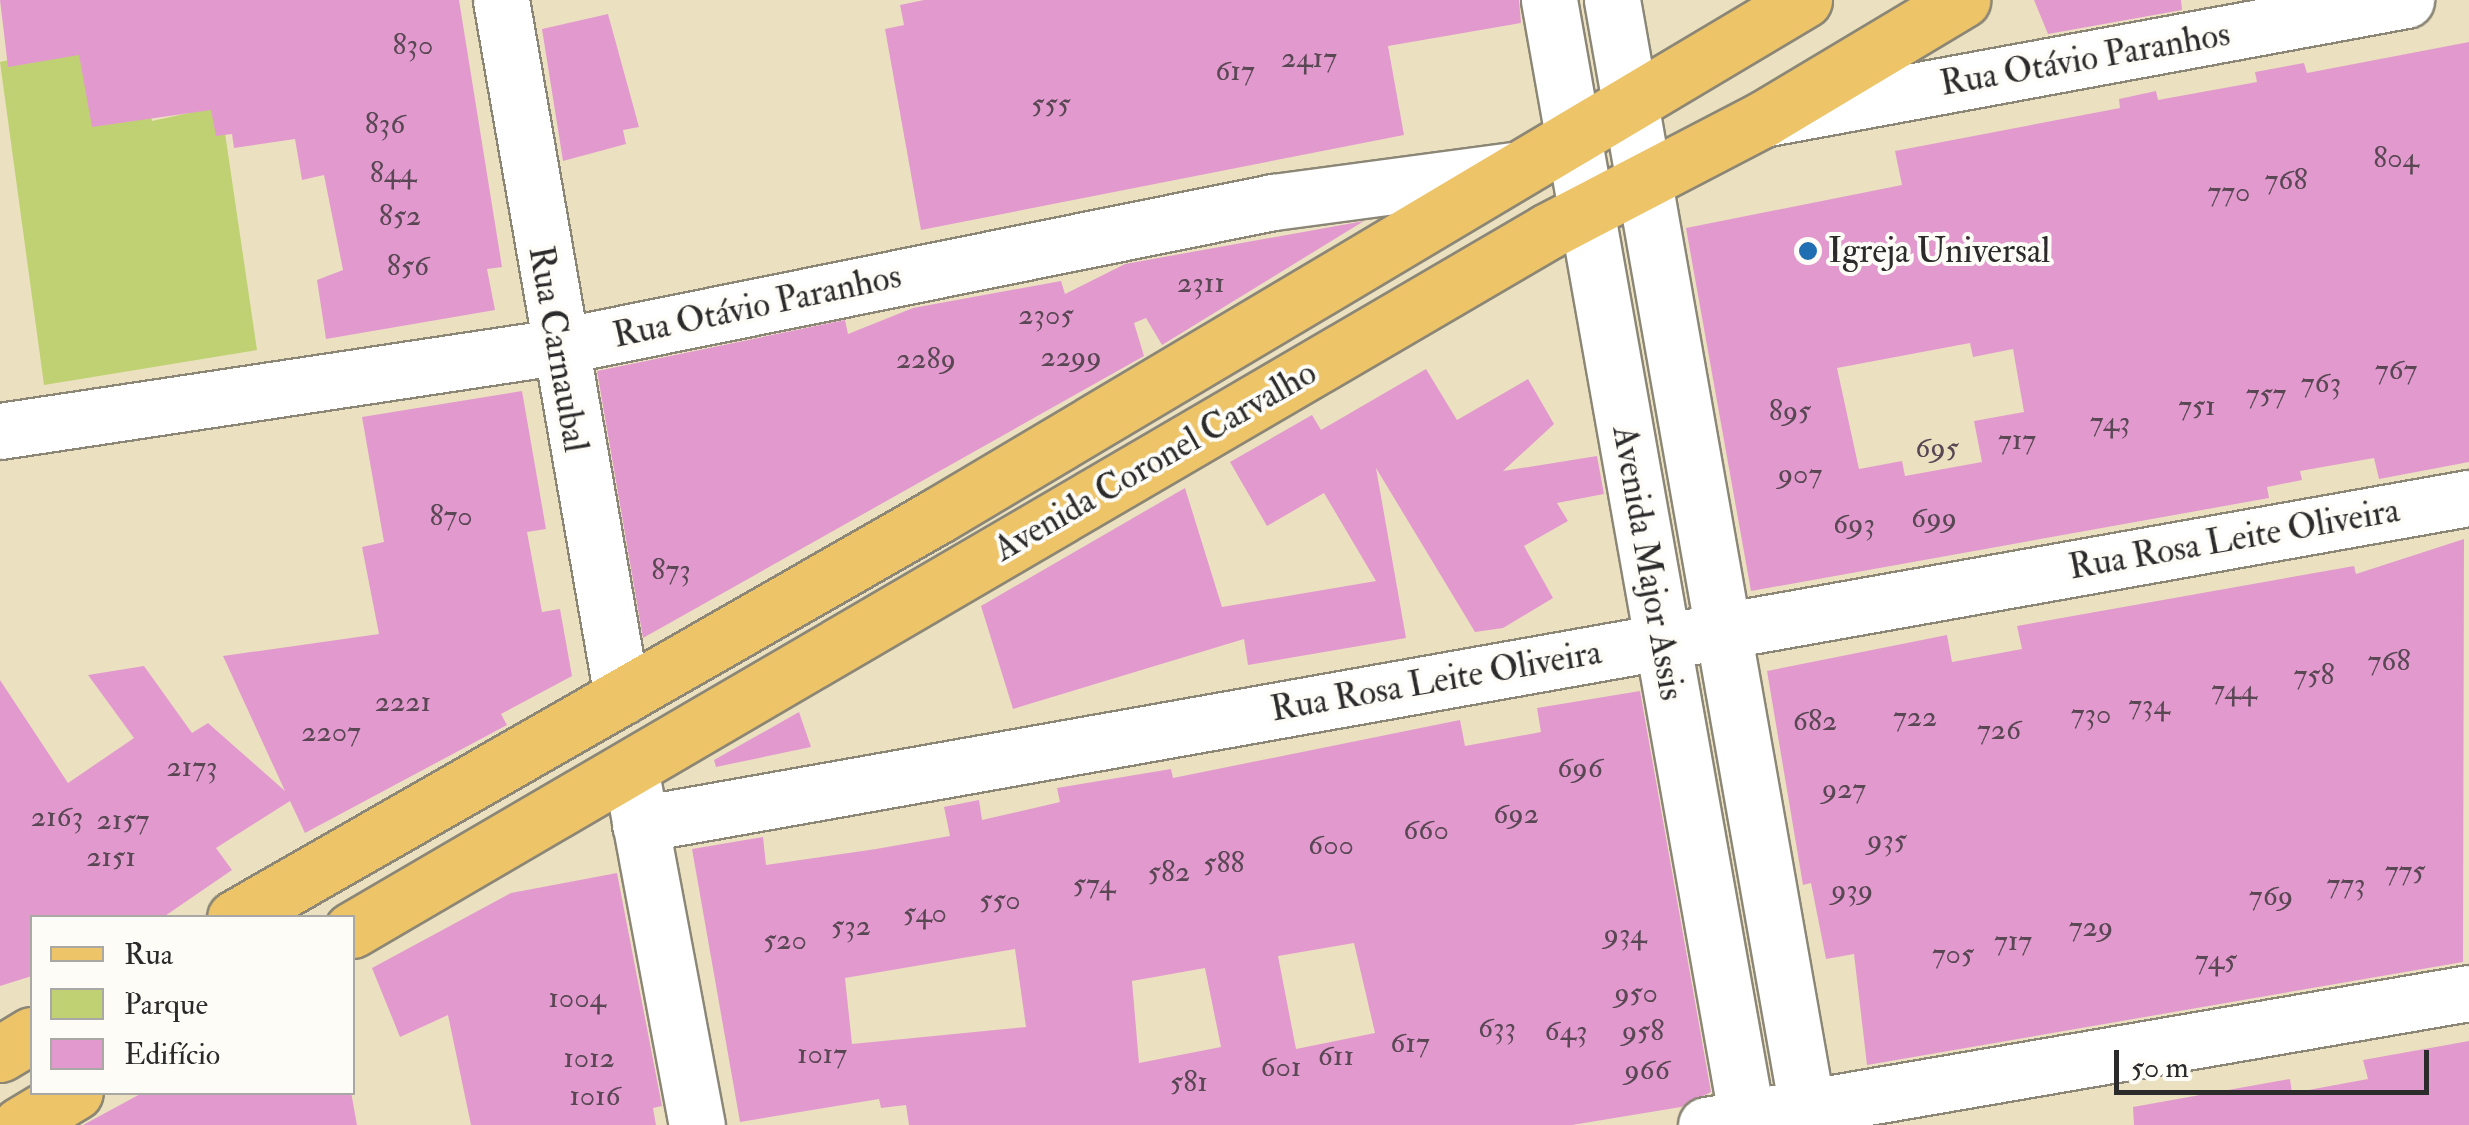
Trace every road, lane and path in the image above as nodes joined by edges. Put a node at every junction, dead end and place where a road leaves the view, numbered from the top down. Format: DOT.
graph roads {
  1 [pos="501,0"];
  2 [pos="1549,0"];
  3 [pos="1612,0"];
  4 [pos="1804,0"];
  5 [pos="1962,0"];
  6 [pos="2406,0"];
  7 [pos="1630,99"];
  8 [pos="1765,118"];
  9 [pos="1570,135"];
  10 [pos="1512,170"];
  11 [pos="1645,181"];
  12 [pos="1585,211"];
  13 [pos="556,348"];
  14 [pos="0,431"];
  15 [pos="2469,498"];
  16 [pos="1724,630"];
  17 [pos="1662,641"];
  18 [pos="622,698"];
  19 [pos="630,768"];
  20 [pos="640,824"];
  21 [pos="241,915"];
  22 [pos="355,928"];
  23 [pos="2469,993"];
  24 [pos="30,1036"];
  25 [pos="0,1054"];
  26 [pos="70,1095"];
  27 [pos="1808,1118"];
  28 [pos="1734,1123"];
  29 [pos="20,1125"];
  30 [pos="697,1125"];
  1 -- 13 [label="street, Rua Carnaubal"];
  2 -- 9 [label="street, Avenida Major Assis"];
  3 -- 7 [label="street, Avenida Major Assis"];
  4 -- 7 [label="main road, Avenida Coronel Carvalho"];
  5 -- 8 [label="main road, Avenida Coronel Carvalho"];
  6 -- 8 [label="street, Rua Otávio Paranhos"];
  7 -- 9 [label="main road, Avenida Coronel Carvalho"];
  7 -- 11 [label="street, Avenida Major Assis"];
  8 -- 11 [label="main road, Avenida Coronel Carvalho"];
  9 -- 10 [label="main road, Avenida Coronel Carvalho"];
  9 -- 12 [label="street, Avenida Major Assis"];
  10 -- 13 [label="street, Rua Otávio Paranhos"];
  10 -- 18 [label="main road, Avenida Coronel Carvalho"];
  11 -- 12 [label="main road, Avenida Coronel Carvalho"];
  11 -- 16 [label="street, Avenida Major Assis"];
  12 -- 17 [label="street, Avenida Major Assis"];
  12 -- 19 [label="main road, Avenida Coronel Carvalho"];
  13 -- 14 [label="street, Rua Otávio Paranhos"];
  13 -- 18 [label="street, Rua Carnaubal"];
  15 -- 16 [label="street, Rua Rosa Leite Oliveira"];
  16 -- 17 [label="street, Rua Rosa Leite Oliveira"];
  16 -- 27 [label="street, Avenida Major Assis"];
  17 -- 20 [label="street, Rua Rosa Leite Oliveira"];
  17 -- 28 [label="street, Avenida Major Assis"];
  18 -- 21 [label="main road, Avenida Coronel Carvalho"];
  19 -- 20 [label="street"];
  19 -- 22 [label="main road, Avenida Coronel Carvalho"];
  20 -- 30 [label="street"];
  23 -- 27 [label="street"];
  24 -- 25 [label="main road"];
  26 -- 29 [label="main road"];
  27 -- 28 [label="street"];
}
